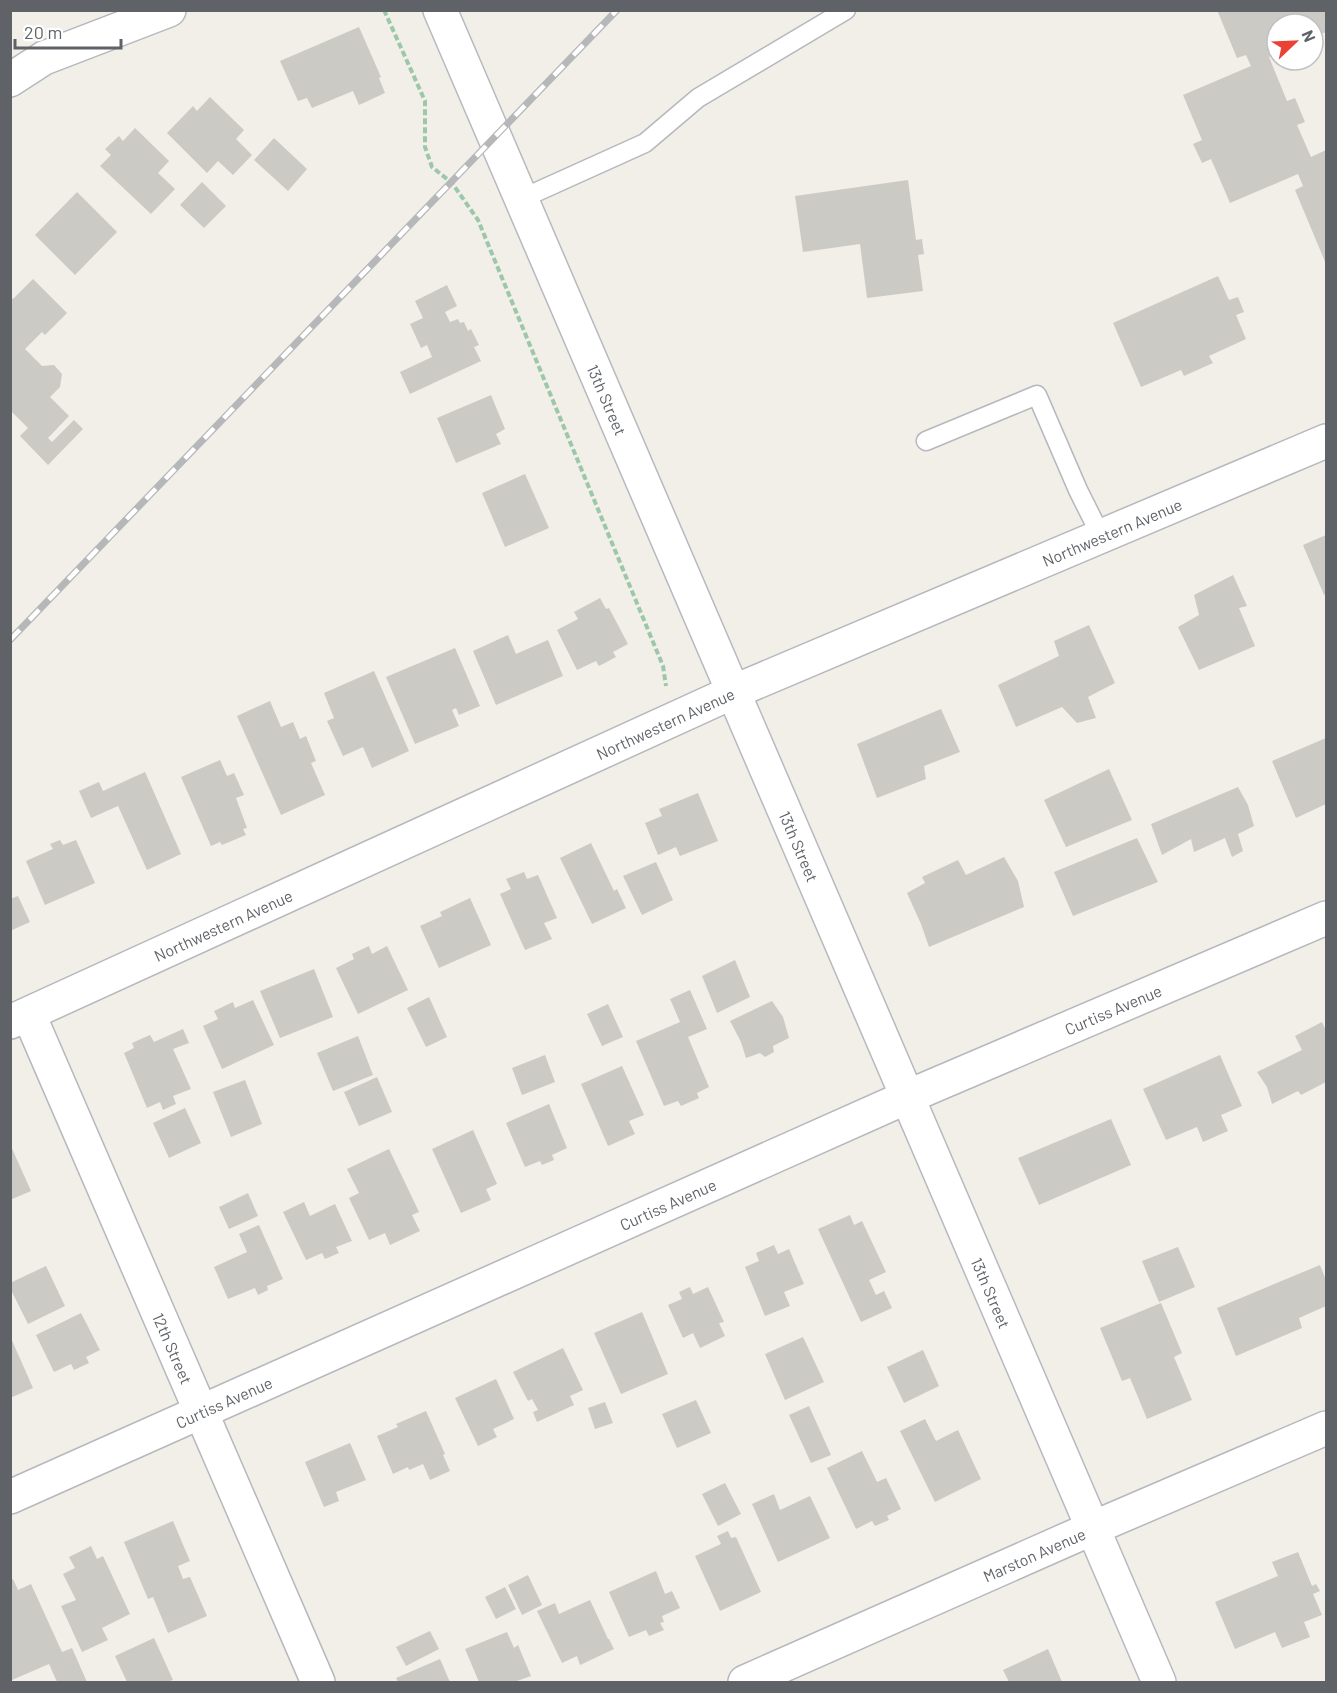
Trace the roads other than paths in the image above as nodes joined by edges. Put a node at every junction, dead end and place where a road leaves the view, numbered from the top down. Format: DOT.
graph roads {
  1 [pos="169,10"];
  2 [pos="440,10"];
  3 [pos="846,10"];
  4 [pos="10,80"];
  5 [pos="521,199"];
  6 [pos="926,441"];
  7 [pos="1326,441"];
  8 [pos="1101,536"];
  9 [pos="733,692"];
  10 [pos="1326,918"];
  11 [pos="20,1018"];
  12 [pos="907,1097"];
  13 [pos="201,1412"];
  14 [pos="1326,1428"];
  15 [pos="10,1497"];
  16 [pos="1093,1528"];
  17 [pos="318,1683"];
  18 [pos="745,1683"];
  19 [pos="1159,1683"];
  1 -- 4 [label="street"];
  2 -- 5 [label="street, 13th Street"];
  3 -- 5 [label="lane"];
  5 -- 9 [label="street, 13th Street"];
  6 -- 8 [label="lane"];
  7 -- 8 [label="street, Northwestern Avenue"];
  8 -- 9 [label="street, Northwestern Avenue"];
  9 -- 11 [label="street, Northwestern Avenue"];
  9 -- 12 [label="street, 13th Street"];
  10 -- 12 [label="street, Curtiss Avenue"];
  11 -- 13 [label="street, 12th Street"];
  12 -- 13 [label="street, Curtiss Avenue"];
  12 -- 16 [label="street, 13th Street"];
  13 -- 15 [label="street, Curtiss Avenue"];
  13 -- 17 [label="street, 12th Street"];
  14 -- 16 [label="street, Marston Avenue"];
  16 -- 18 [label="street, Marston Avenue"];
  16 -- 19 [label="street, 13th Street"];
}
